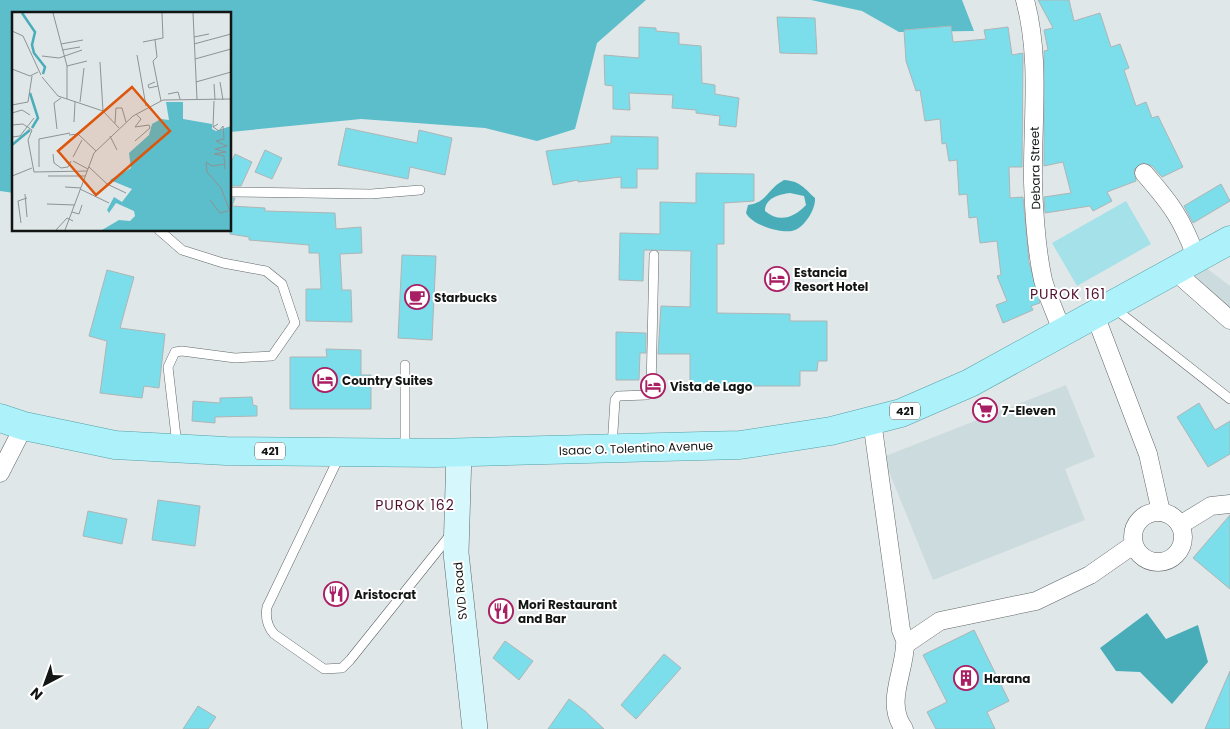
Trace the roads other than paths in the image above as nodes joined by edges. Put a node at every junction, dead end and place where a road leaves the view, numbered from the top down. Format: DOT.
graph roads {
  1 [pos="1025,0"];
  2 [pos="1144,174"];
  3 [pos="420,190"];
  4 [pos="231,192"];
  5 [pos="160,231"];
  6 [pos="1230,240"];
  7 [pos="654,255"];
  8 [pos="1196,259"];
  9 [pos="1170,274"];
  10 [pos="1103,311"];
  11 [pos="1230,320"];
  12 [pos="1063,334"];
  13 [pos="405,365"];
  14 [pos="1230,399"];
  15 [pos="872,420"];
  16 [pos="12,422"];
  17 [pos="178,448"];
  18 [pos="612,450"];
  19 [pos="341,453"];
  20 [pos="459,453"];
  21 [pos="405,454"];
  22 [pos="0,472"];
  23 [pos="1230,504"];
  24 [pos="1161,512"];
  25 [pos="1180,525"];
  26 [pos="457,526"];
  27 [pos="1133,545"];
  28 [pos="906,644"];
  29 [pos="475,729"];
  30 [pos="904,729"];
  1 -- 12 [label="street, Debara Street"];
  2 -- 8 [label="street"];
  3 -- 4 [label="lane"];
  5 -- 17 [label="lane"];
  6 -- 8 [label="main road, Isaac O. Tolentino Avenue / 421"];
  7 -- 18 [label="lane"];
  8 -- 9 [label="main road, Isaac O. Tolentino Avenue / 421"];
  9 -- 10 [label="main road, Isaac O. Tolentino Avenue / 421"];
  9 -- 11 [label="street"];
  10 -- 12 [label="main road, Isaac O. Tolentino Avenue / 421"];
  10 -- 14 [label="lane"];
  10 -- 24 [label="street"];
  12 -- 15 [label="main road, Isaac O. Tolentino Avenue / 421"];
  13 -- 21 [label="lane"];
  15 -- 18 [label="main road, Isaac O. Tolentino Avenue / 421"];
  15 -- 28 [label="street"];
  16 -- 17 [label="main road, Isaac O. Tolentino Avenue / 421"];
  16 -- 22 [label="street"];
  17 -- 19 [label="main road, Isaac O. Tolentino Avenue / 421"];
  18 -- 20 [label="main road, Isaac O. Tolentino Avenue / 421"];
  19 -- 21 [label="main road, Isaac O. Tolentino Avenue / 421"];
  19 -- 26 [label="lane"];
  20 -- 21 [label="main road, Isaac O. Tolentino Avenue / 421"];
  20 -- 26 [label="main road, SVD Road"];
  23 -- 25 [label="street"];
  24 -- 25 [label="street"];
  24 -- 27 [label="street"];
  25 -- 27 [label="street"];
  26 -- 29 [label="main road, SVD Road"];
  27 -- 28 [label="street"];
  28 -- 30 [label="street"];
}
